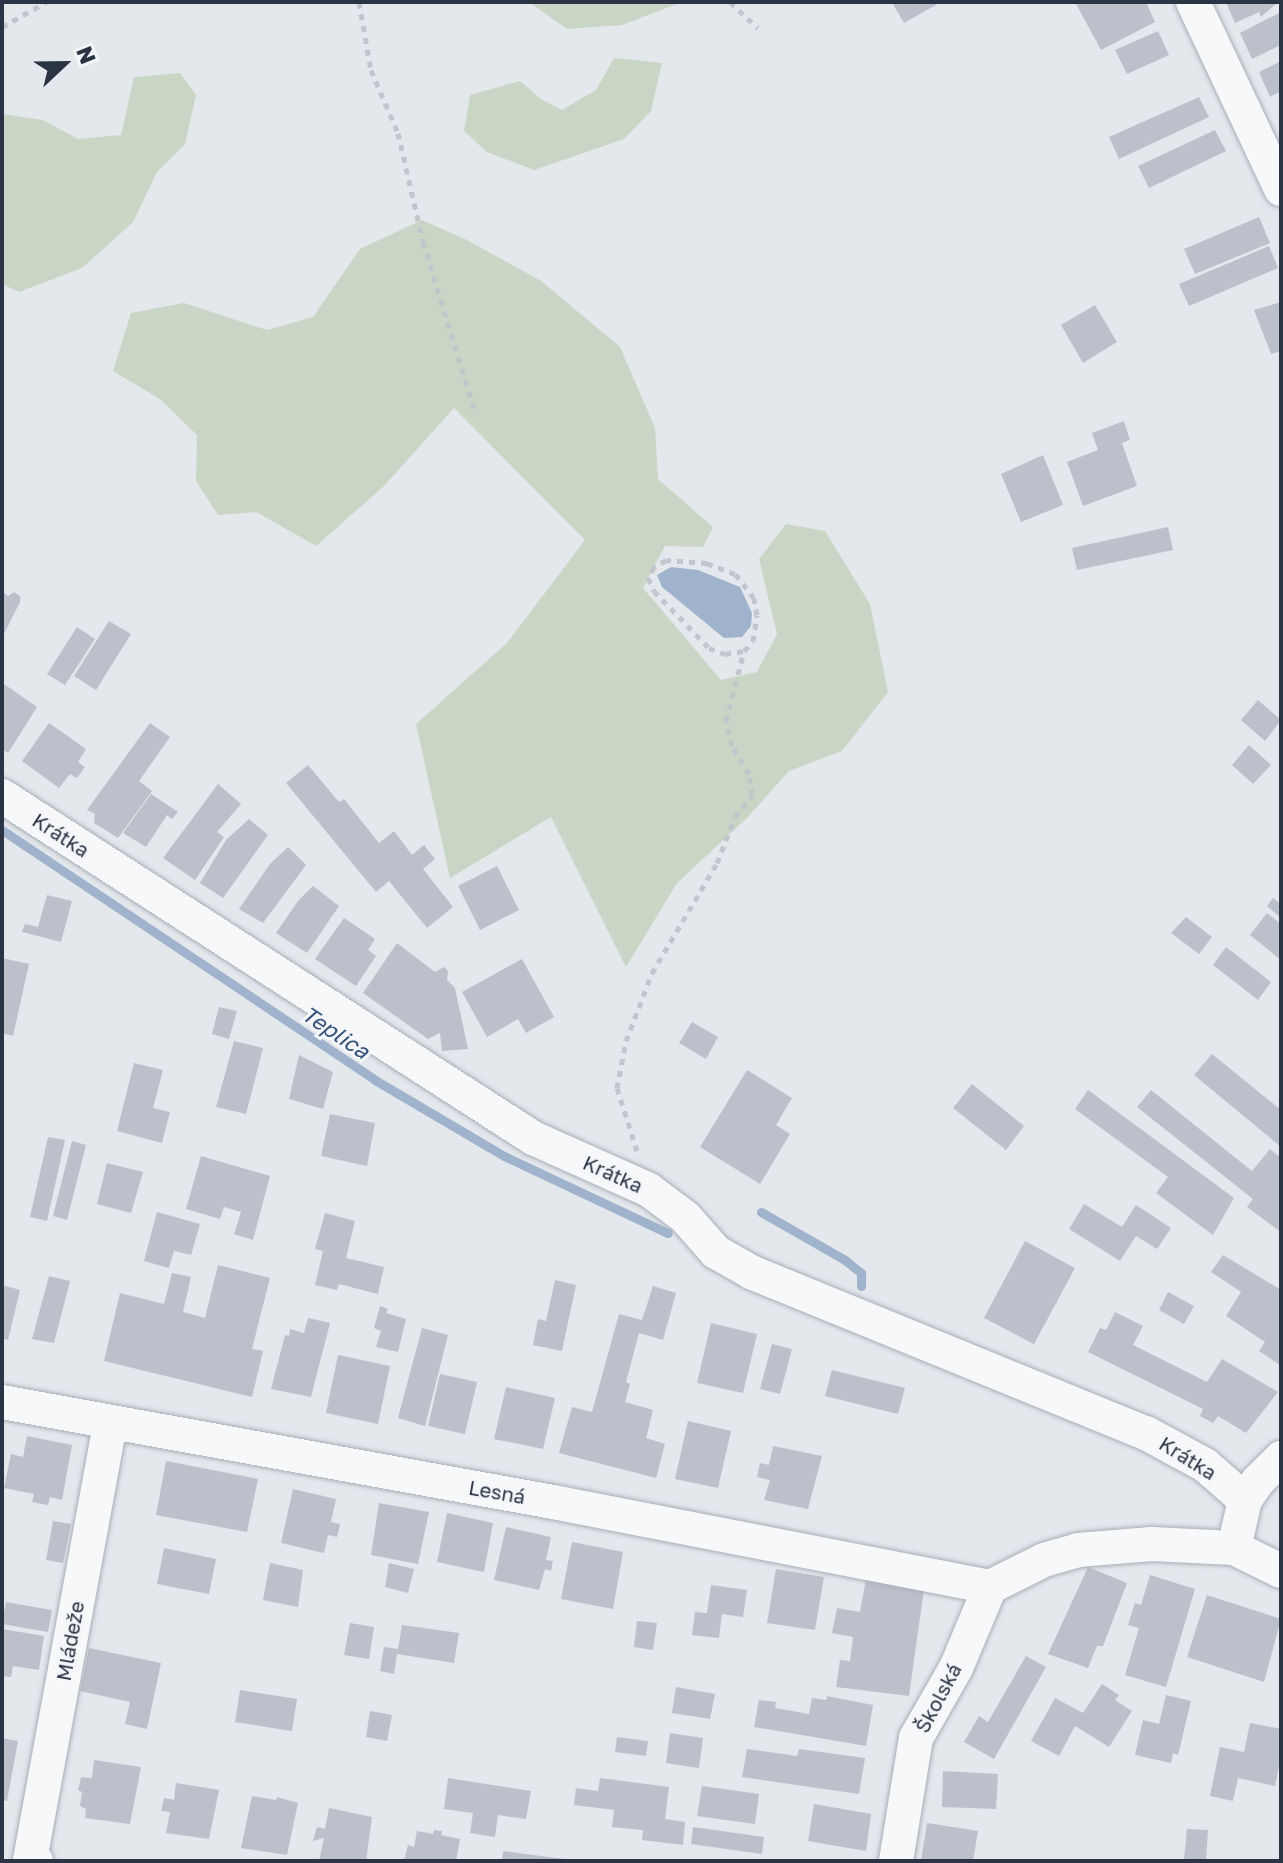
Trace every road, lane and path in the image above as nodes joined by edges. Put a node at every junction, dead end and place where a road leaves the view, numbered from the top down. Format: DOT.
graph roads {
  1 [pos="46,2"];
  2 [pos="359,2"];
  3 [pos="730,2"];
  4 [pos="1193,2"];
  5 [pos="2,27"];
  6 [pos="758,28"];
  7 [pos="1281,189"];
  8 [pos="475,412"];
  9 [pos="744,651"];
  10 [pos="2,796"];
  11 [pos="649,1190"];
  12 [pos="2,1402"];
  13 [pos="110,1422"];
  14 [pos="1281,1458"];
  15 [pos="1245,1500"];
  16 [pos="1234,1548"];
  17 [pos="1281,1571"];
  18 [pos="990,1587"];
  19 [pos="23,1858"];
  20 [pos="896,1861"];
  1 -- 5 [label="path"];
  2 -- 8 [label="path"];
  3 -- 6 [label="path"];
  4 -- 7 [label="street"];
  9 -- 9 [label="path"];
  9 -- 11 [label="path"];
  10 -- 11 [label="street, Krátka"];
  11 -- 15 [label="street, Krátka"];
  12 -- 13 [label="street, Lesná"];
  13 -- 18 [label="street, Lesná"];
  13 -- 19 [label="street, Mládeže"];
  14 -- 15 [label="street"];
  15 -- 16 [label="street"];
  16 -- 17 [label="street"];
  16 -- 18 [label="street"];
  18 -- 20 [label="street, Školská"];
}
